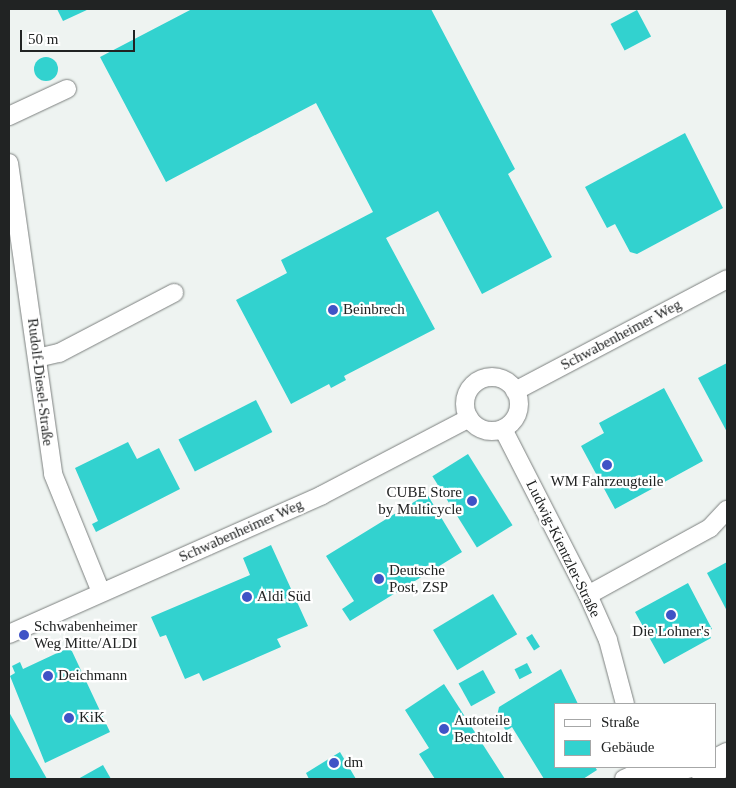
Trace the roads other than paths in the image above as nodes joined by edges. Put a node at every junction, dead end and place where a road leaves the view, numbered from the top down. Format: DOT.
graph roads {
  1 [pos="67,88"];
  2 [pos="9,116"];
  3 [pos="9,163"];
  4 [pos="727,279"];
  5 [pos="174,293"];
  6 [pos="37,358"];
  7 [pos="515,391"];
  8 [pos="469,418"];
  9 [pos="503,429"];
  10 [pos="727,510"];
  11 [pos="101,592"];
  12 [pos="588,595"];
  13 [pos="9,634"];
  14 [pos="617,672"];
  15 [pos="619,703"];
  16 [pos="625,703"];
  17 [pos="727,767"];
  18 [pos="689,768"];
  19 [pos="626,774"];
  20 [pos="652,774"];
  21 [pos="701,779"];
  1 -- 2 [label="street"];
  3 -- 6 [label="street, Rudolf-Diesel-Straße"];
  4 -- 7 [label="street, Schwabenheimer Weg"];
  5 -- 6 [label="street"];
  6 -- 11 [label="street, Rudolf-Diesel-Straße"];
  7 -- 8 [label="street"];
  7 -- 9 [label="street"];
  8 -- 9 [label="street"];
  8 -- 11 [label="street, Schwabenheimer Weg"];
  9 -- 12 [label="street, Ludwig-Kientzler-Straße"];
  10 -- 12 [label="street"];
  11 -- 13 [label="street, Schwabenheimer Weg"];
  12 -- 14 [label="street, Ludwig-Kientzler-Straße"];
  14 -- 15 [label="street, Ludwig-Kientzler-Straße"];
  14 -- 16 [label="street, Ludwig-Kientzler-Straße"];
  17 -- 21 [label="street"];
  18 -- 20 [label="street"];
  19 -- 20 [label="street"];
}
